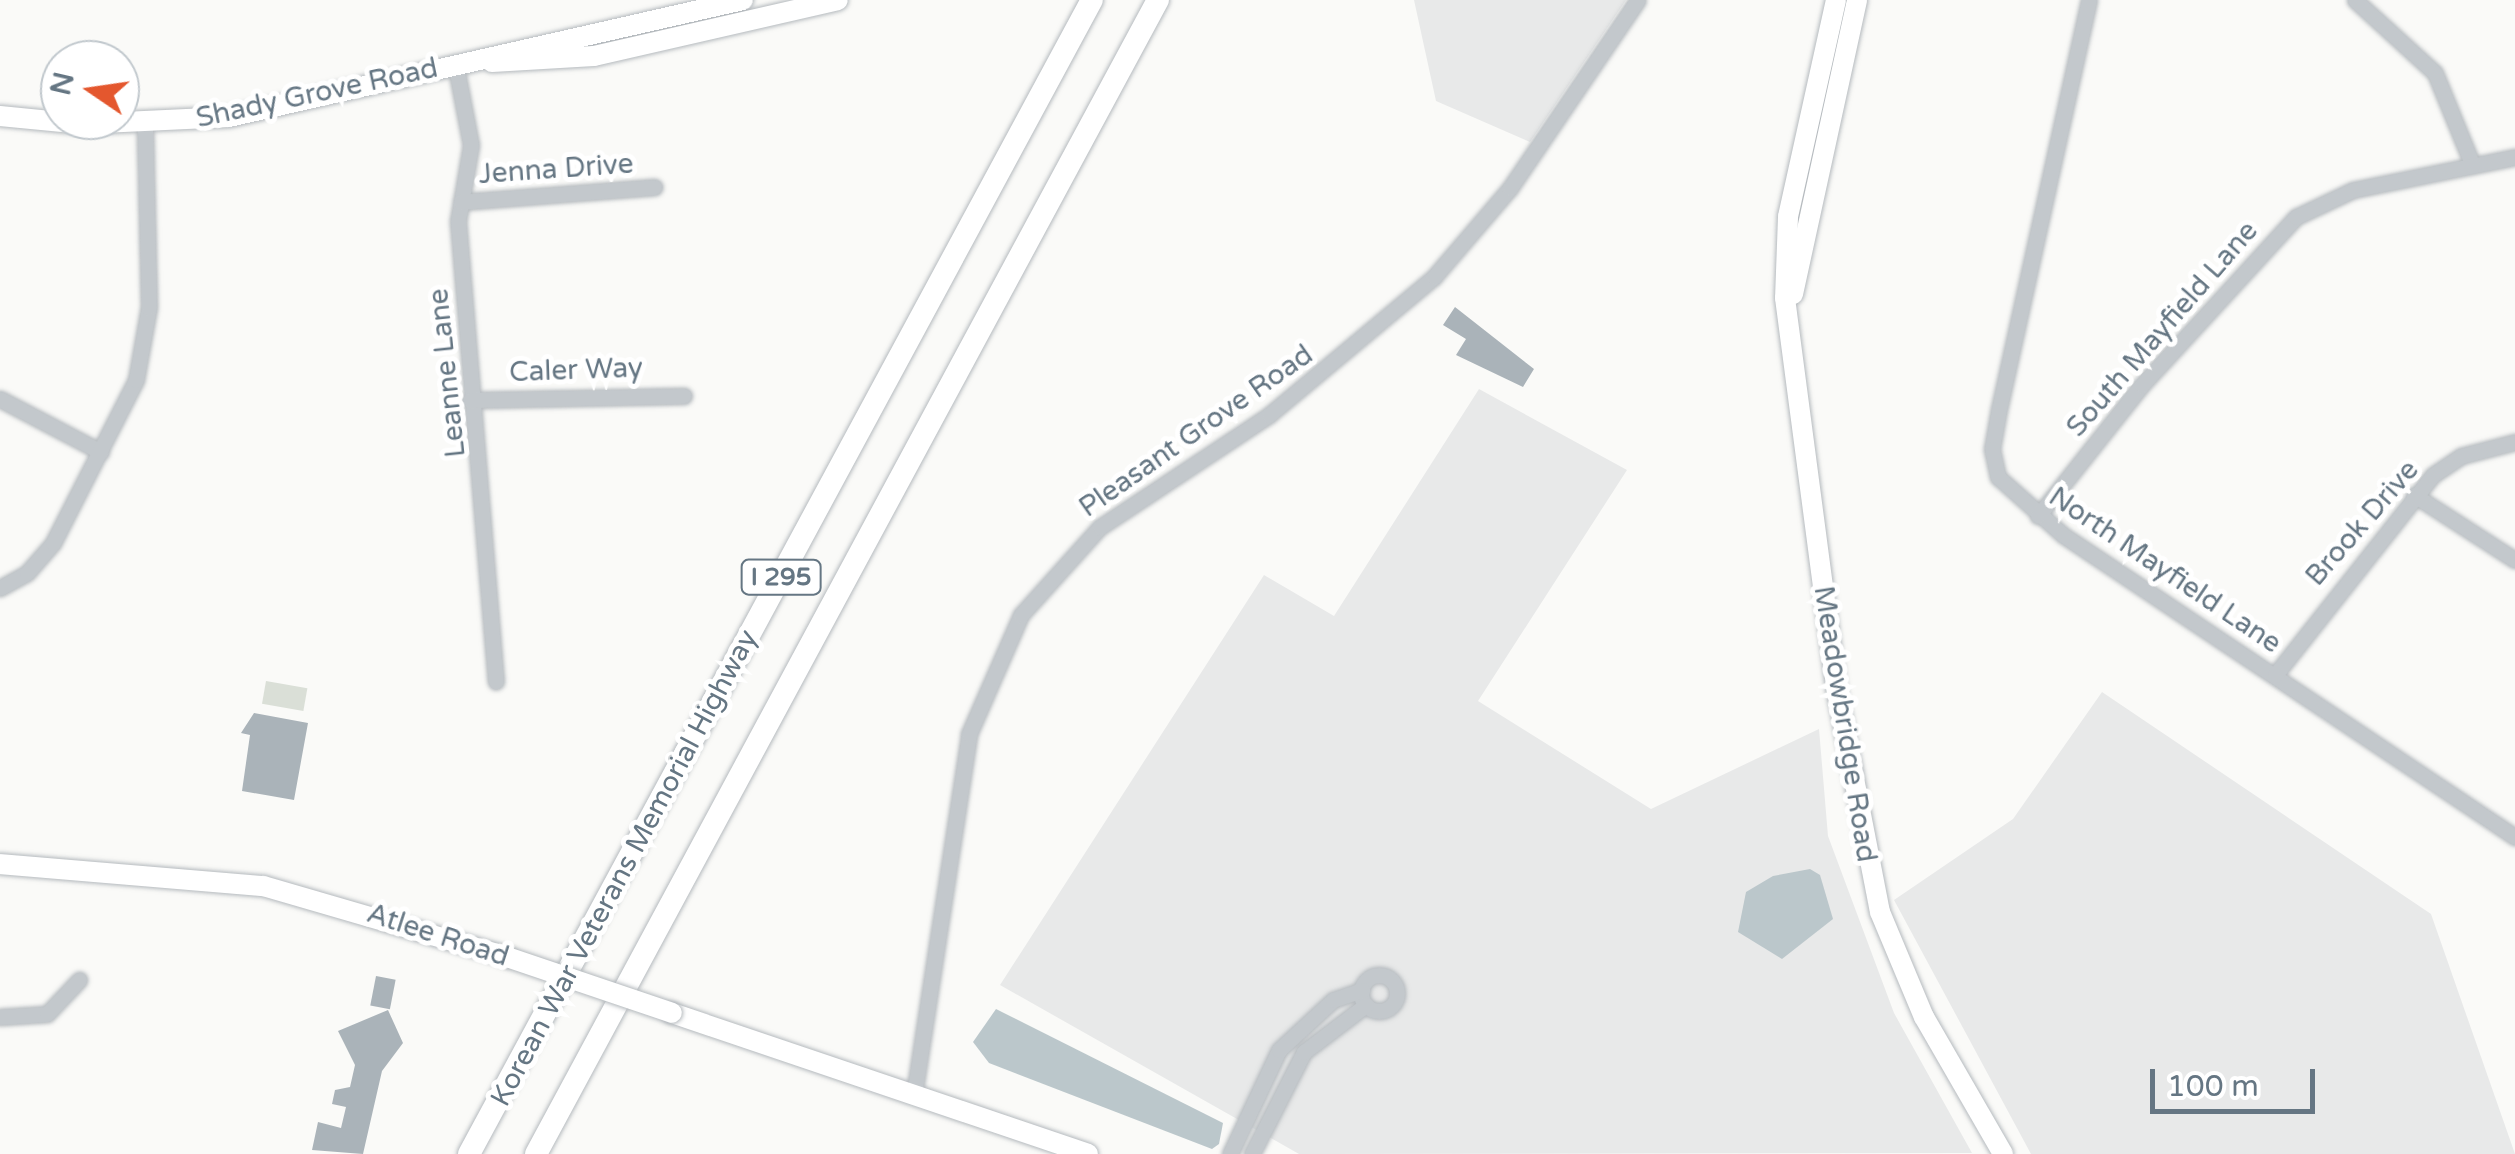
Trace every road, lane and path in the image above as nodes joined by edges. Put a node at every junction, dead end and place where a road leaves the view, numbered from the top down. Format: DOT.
graph roads {
  1 [pos="743,0"];
  2 [pos="838,0"];
  3 [pos="1092,0"];
  4 [pos="1158,0"];
  5 [pos="1638,0"];
  6 [pos="1836,0"];
  7 [pos="1857,0"];
  8 [pos="2089,0"];
  9 [pos="2354,0"];
  10 [pos="456,62"];
  11 [pos="0,116"];
  12 [pos="145,124"];
  13 [pos="2515,156"];
  14 [pos="2472,166"];
  15 [pos="654,186"];
  16 [pos="461,202"];
  17 [pos="1787,326"];
  18 [pos="684,396"];
  19 [pos="0,399"];
  20 [pos="470,400"];
  21 [pos="2515,442"];
  22 [pos="100,452"];
  23 [pos="2414,496"];
  24 [pos="2038,516"];
  25 [pos="2515,560"];
  26 [pos="0,588"];
  27 [pos="2275,674"];
  28 [pos="496,680"];
  29 [pos="2515,837"];
  30 [pos="0,864"];
  31 [pos="79,980"];
  32 [pos="0,1016"];
  33 [pos="914,1095"];
  34 [pos="469,1154"];
  35 [pos="536,1154"];
  36 [pos="1088,1154"];
  37 [pos="1230,1154"];
  38 [pos="1252,1154"];
  39 [pos="2003,1154"];
  1 -- 10 [label="main road, Shady Grove Road"];
  2 -- 10 [label="main road, Shady Grove Road"];
  3 -- 34 [label="highway, Korean War Veterans Memorial Highway / I 295"];
  4 -- 35 [label="highway, Korean War Veterans Memorial Highway / I 295"];
  5 -- 33 [label="street, Pleasant Grove Road"];
  6 -- 17 [label="main road, Meadowbridge Road"];
  7 -- 17 [label="main road, Meadowbridge Road"];
  8 -- 24 [label="street, North Mayfield Lane"];
  9 -- 14 [label="street"];
  10 -- 12 [label="main road, Shady Grove Road"];
  10 -- 16 [label="street, Leanne Lane"];
  11 -- 12 [label="main road, Shady Grove Road"];
  12 -- 22 [label="street"];
  13 -- 14 [label="street, South Mayfield Lane"];
  14 -- 24 [label="street, South Mayfield Lane"];
  15 -- 16 [label="street, Jenna Drive"];
  16 -- 20 [label="street, Leanne Lane"];
  17 -- 39 [label="main road, Meadowbridge Road"];
  18 -- 20 [label="street, Caler Way"];
  19 -- 22 [label="street"];
  20 -- 28 [label="street, Leanne Lane"];
  21 -- 23 [label="street, Brook Drive"];
  22 -- 26 [label="street"];
  23 -- 25 [label="street"];
  23 -- 27 [label="street, Brook Drive"];
  24 -- 27 [label="street, North Mayfield Lane"];
  27 -- 29 [label="street, North Mayfield Lane"];
  30 -- 33 [label="main road, Atlee Road, bridge"];
  31 -- 32 [label="street"];
  33 -- 36 [label="main road, Atlee Road"];
  37 -- 38 [label="street"];
}
